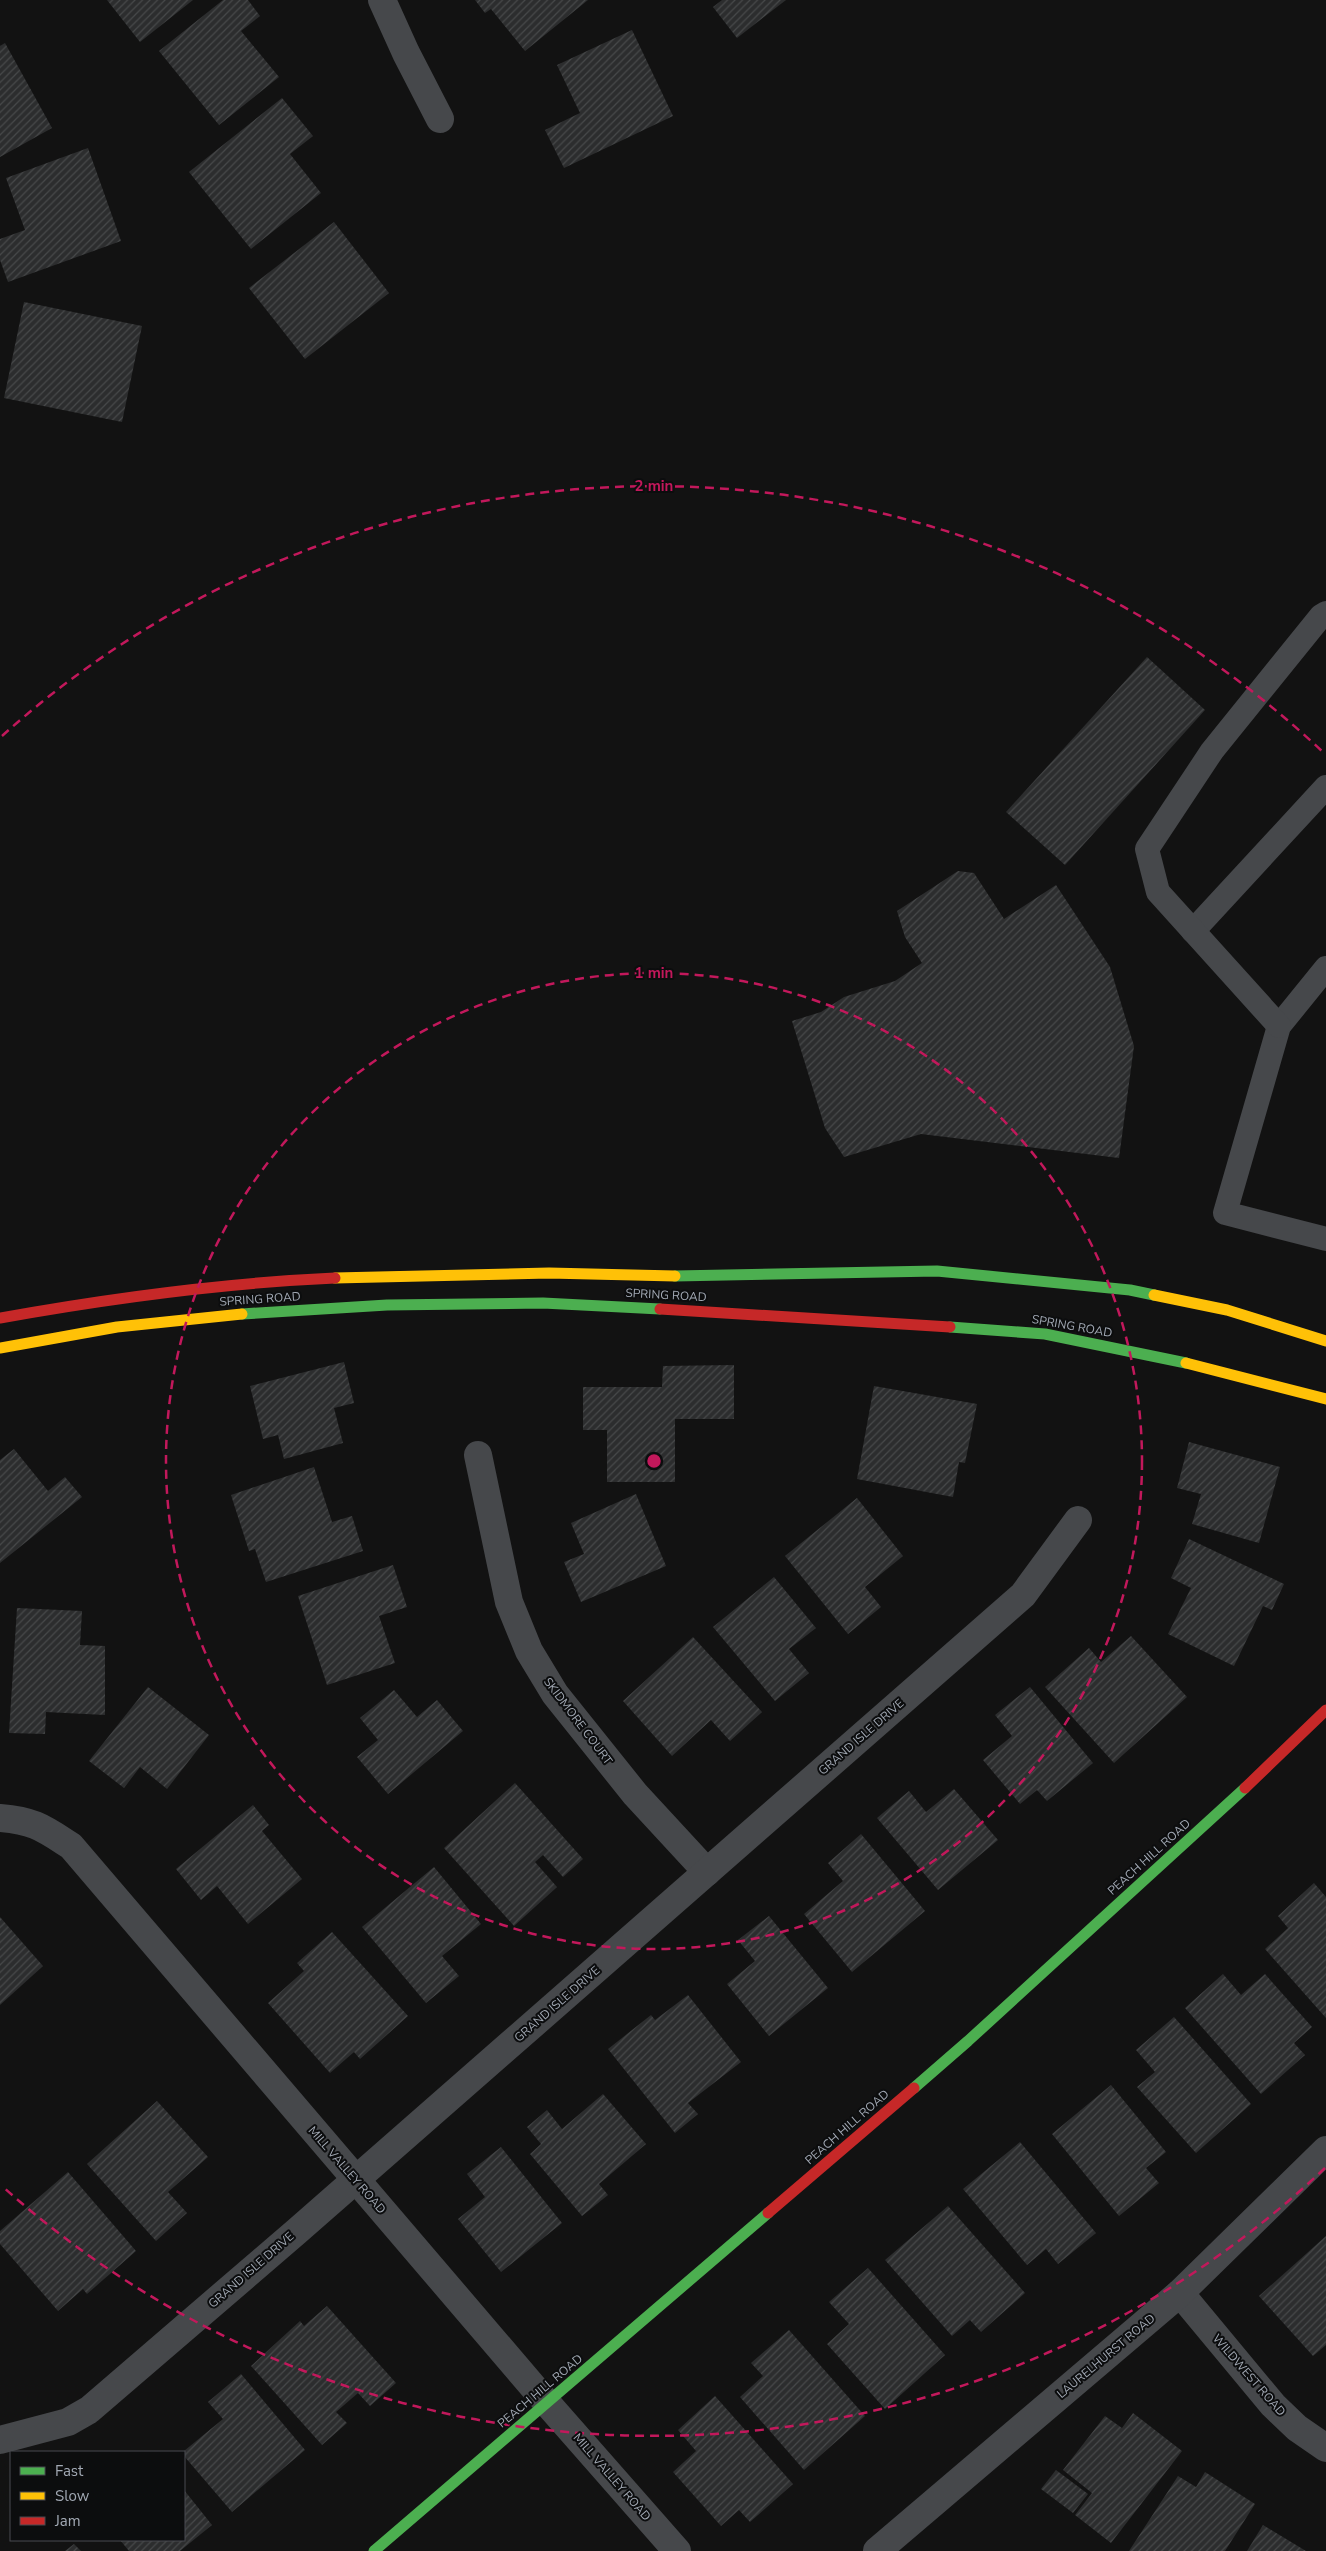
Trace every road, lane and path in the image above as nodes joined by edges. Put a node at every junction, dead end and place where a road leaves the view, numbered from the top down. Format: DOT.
graph roads {
  1 [pos="382,0"];
  2 [pos="440,118"];
  3 [pos="1326,613"];
  4 [pos="1326,787"];
  5 [pos="1194,931"];
  6 [pos="1326,968"];
  7 [pos="1279,1026"];
  8 [pos="1326,1239"];
  9 [pos="0,1318"];
  10 [pos="1326,1341"];
  11 [pos="0,1348"];
  12 [pos="1326,1399"];
  13 [pos="478,1455"];
  14 [pos="1078,1520"];
  15 [pos="1326,1710"];
  16 [pos="0,1818"];
  17 [pos="707,1872"];
  18 [pos="1326,2150"];
  19 [pos="355,2180"];
  20 [pos="1180,2293"];
  21 [pos="547,2403"];
  22 [pos="0,2440"];
  23 [pos="1326,2448"];
  24 [pos="374,2551"];
  25 [pos="677,2551"];
  26 [pos="877,2551"];
  1 -- 2 [label="street"];
  3 -- 5 [label="lane"];
  4 -- 5 [label="lane"];
  5 -- 7 [label="lane"];
  6 -- 7 [label="lane"];
  7 -- 8 [label="lane"];
  9 -- 10 [label="main road, SPRING ROAD"];
  11 -- 12 [label="main road, SPRING ROAD"];
  13 -- 17 [label="street, SKIDMORE COURT"];
  14 -- 17 [label="street, GRAND ISLE DRIVE"];
  15 -- 21 [label="main road, PEACH HILL ROAD"];
  16 -- 19 [label="street, MILL VALLEY ROAD"];
  17 -- 19 [label="street, GRAND ISLE DRIVE"];
  18 -- 20 [label="street, LAURELHURST ROAD"];
  19 -- 21 [label="street, MILL VALLEY ROAD"];
  19 -- 22 [label="street, GRAND ISLE DRIVE"];
  20 -- 23 [label="street, WILDWEST ROAD"];
  20 -- 26 [label="street, LAURELHURST ROAD"];
  21 -- 24 [label="main road, PEACH HILL ROAD"];
  21 -- 25 [label="street, MILL VALLEY ROAD"];
}
